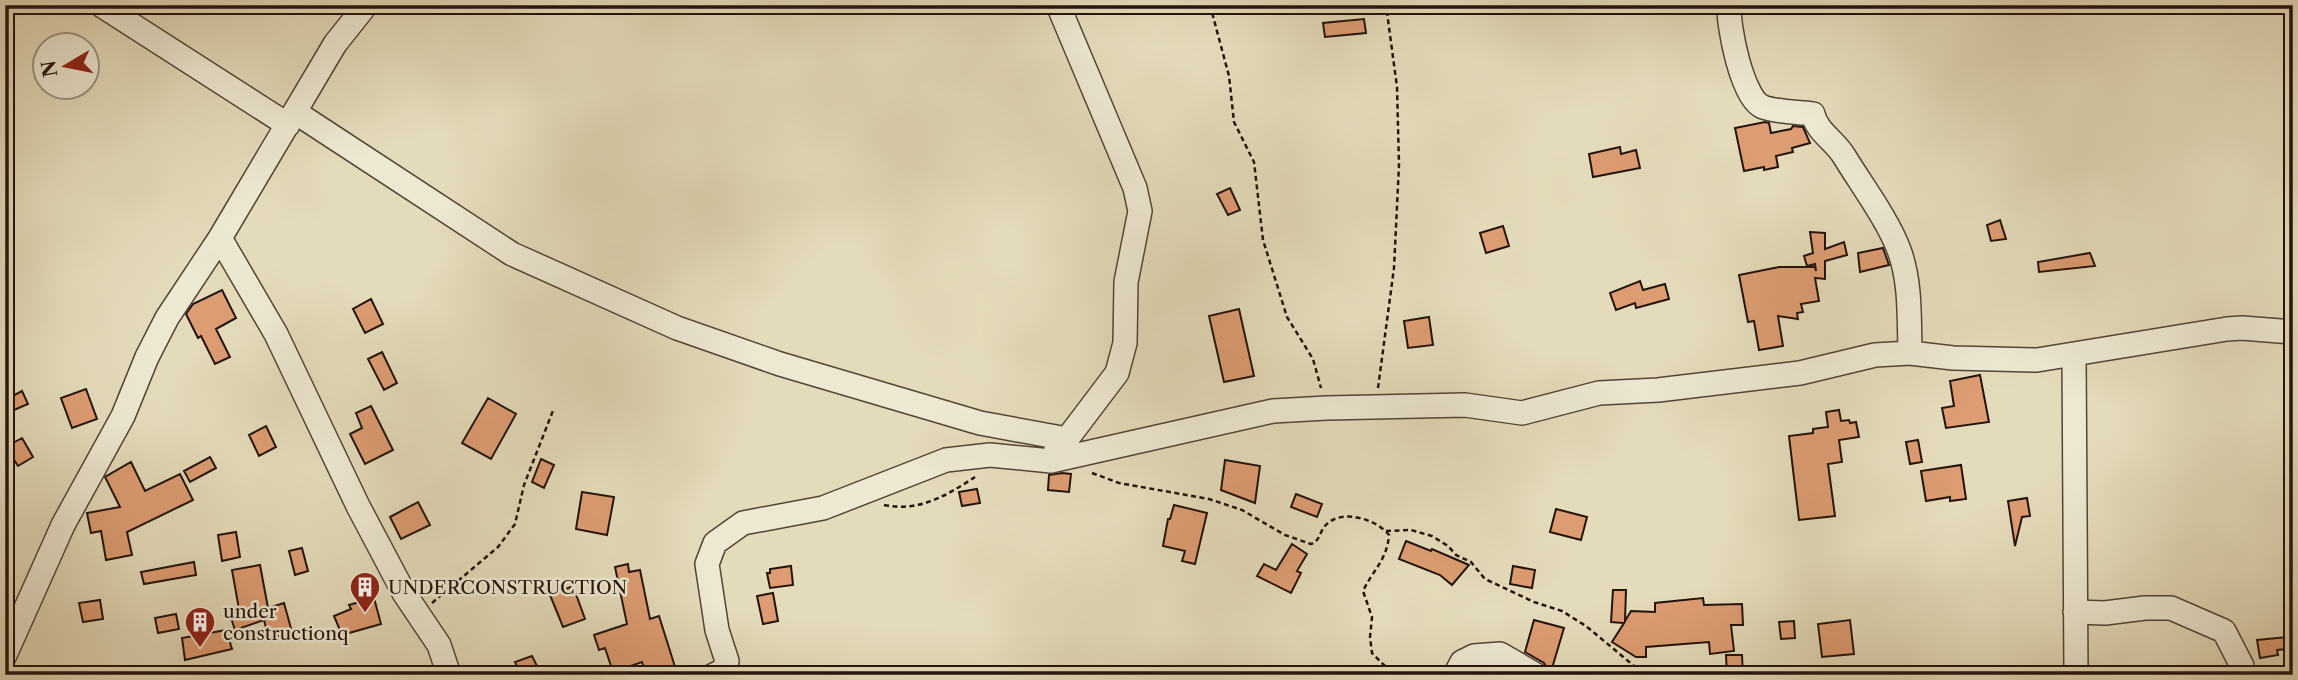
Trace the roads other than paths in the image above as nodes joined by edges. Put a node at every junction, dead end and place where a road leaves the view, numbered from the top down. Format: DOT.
graph roads {
  1 [pos="101,5"];
  2 [pos="366,5"];
  3 [pos="1058,5"];
  4 [pos="1729,5"];
  5 [pos="291,118"];
  6 [pos="220,238"];
  7 [pos="2293,332"];
  8 [pos="1910,353"];
  9 [pos="2074,354"];
  10 [pos="1067,439"];
  11 [pos="1040,461"];
  12 [pos="2075,612"];
  13 [pos="5,655"];
  14 [pos="449,675"];
  15 [pos="714,675"];
  16 [pos="1455,675"];
  17 [pos="1536,675"];
  18 [pos="2076,675"];
  19 [pos="2242,675"];
  1 -- 5 [label="street"];
  2 -- 5 [label="street"];
  3 -- 10 [label="street"];
  4 -- 8 [label="street"];
  5 -- 6 [label="street"];
  5 -- 10 [label="street"];
  6 -- 13 [label="street"];
  6 -- 14 [label="street"];
  7 -- 9 [label="street"];
  8 -- 9 [label="street"];
  8 -- 11 [label="street"];
  9 -- 12 [label="street"];
  10 -- 11 [label="street"];
  11 -- 15 [label="street"];
  12 -- 18 [label="street"];
  12 -- 19 [label="street"];
  16 -- 17 [label="street"];
}
